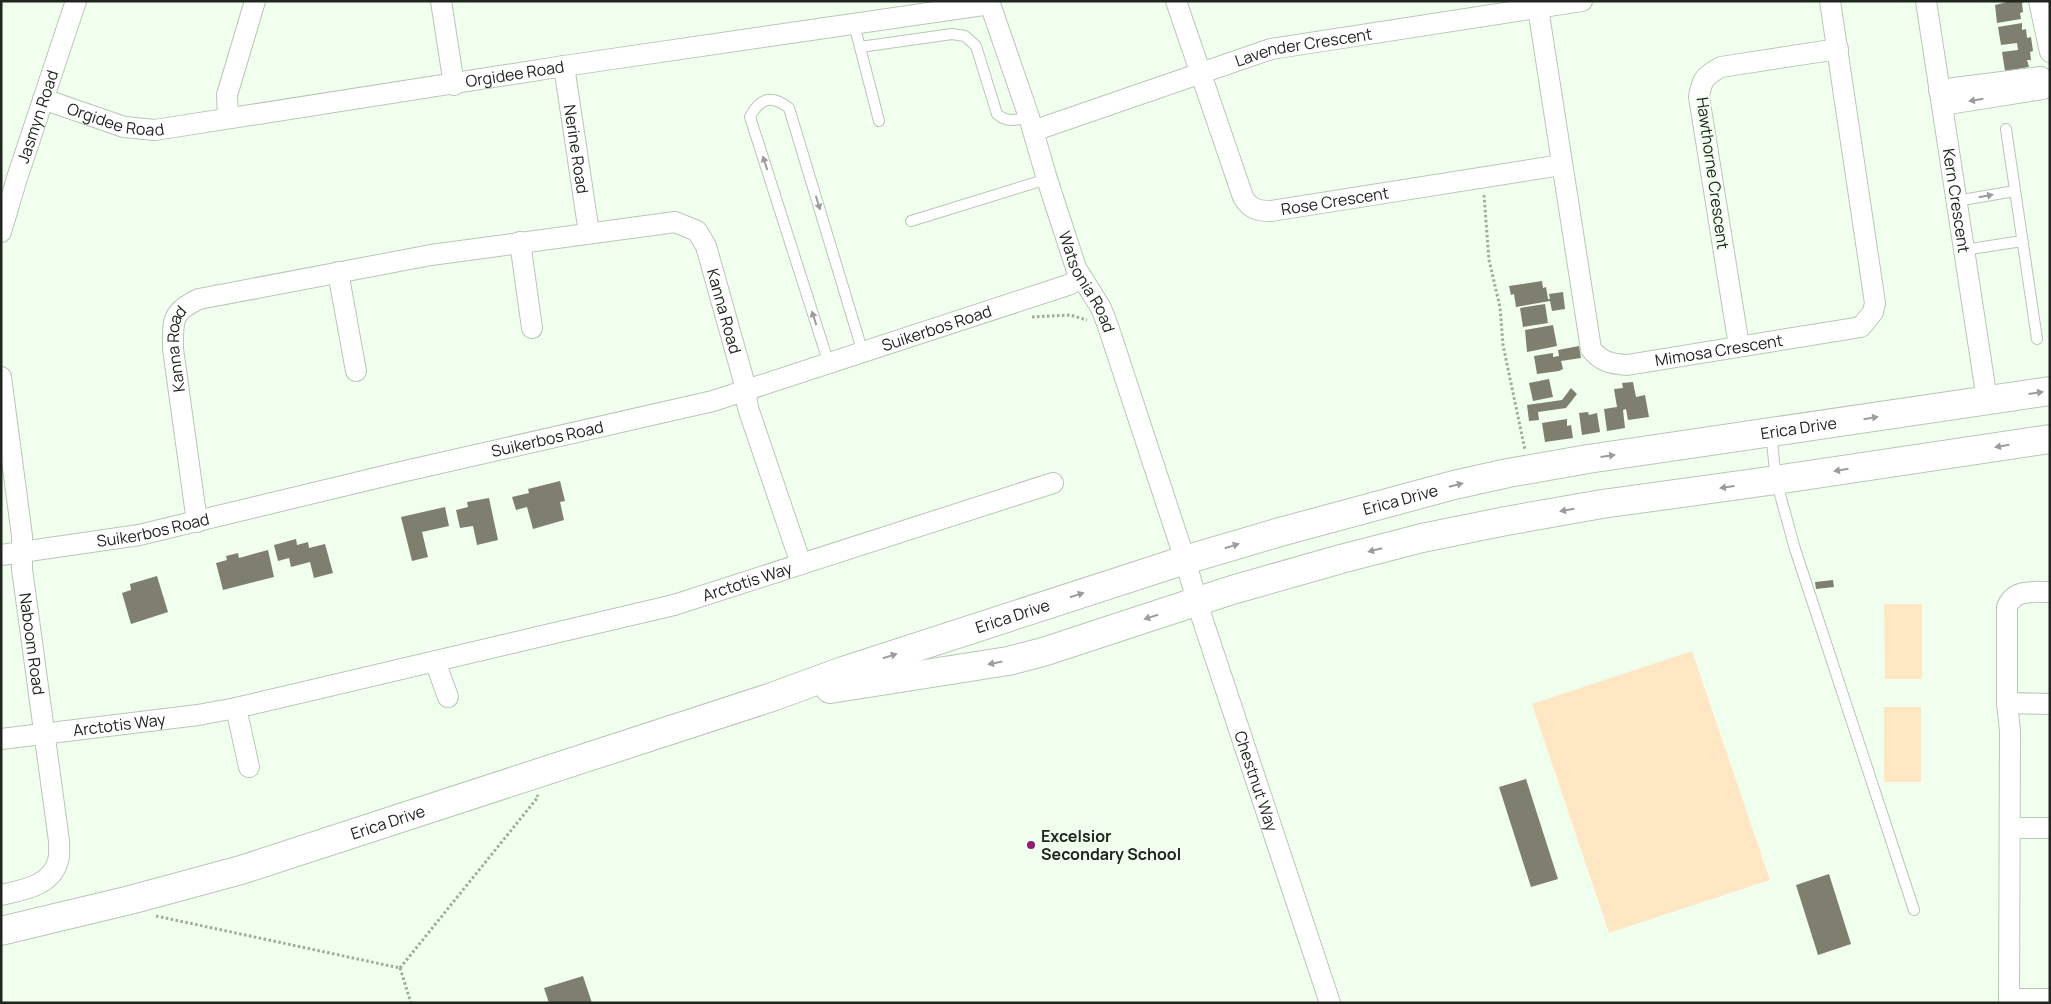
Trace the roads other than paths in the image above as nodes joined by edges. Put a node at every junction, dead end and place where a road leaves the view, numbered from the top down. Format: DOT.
graph roads {
  1 [pos="76,1"];
  2 [pos="255,1"];
  3 [pos="441,1"];
  4 [pos="1176,1"];
  5 [pos="1582,1"];
  6 [pos="1830,1"];
  7 [pos="1926,1"];
  8 [pos="2039,1"];
  9 [pos="990,2"];
  10 [pos="1538,8"];
  11 [pos="854,24"];
  12 [pos="860,48"];
  13 [pos="1838,49"];
  14 [pos="2050,52"];
  15 [pos="564,66"];
  16 [pos="1201,74"];
  17 [pos="2047,78"];
  18 [pos="454,85"];
  19 [pos="1940,98"];
  20 [pos="43,100"];
  21 [pos="228,118"];
  22 [pos="879,121"];
  23 [pos="1031,124"];
  24 [pos="2006,129"];
  25 [pos="1561,165"];
  26 [pos="1047,179"];
  27 [pos="2015,190"];
  28 [pos="1956,201"];
  29 [pos="911,221"];
  30 [pos="1,232"];
  31 [pos="589,233"];
  32 [pos="2022,241"];
  33 [pos="520,242"];
  34 [pos="1964,250"];
  35 [pos="338,272"];
  36 [pos="1082,278"];
  37 [pos="532,328"];
  38 [pos="2037,339"];
  39 [pos="1739,346"];
  40 [pos="863,353"];
  41 [pos="829,364"];
  42 [pos="356,371"];
  43 [pos="1,377"];
  44 [pos="2050,391"];
  45 [pos="745,392"];
  46 [pos="1987,400"];
  47 [pos="1771,433"];
  48 [pos="2050,439"];
  49 [pos="1776,480"];
  50 [pos="1053,483"];
  51 [pos="197,522"];
  52 [pos="22,552"];
  53 [pos="1,555"];
  54 [pos="1185,560"];
  55 [pos="801,564"];
  56 [pos="2050,592"];
  57 [pos="1197,601"];
  58 [pos="435,661"];
  59 [pos="448,697"];
  60 [pos="772,697"];
  61 [pos="2007,703"];
  62 [pos="2050,704"];
  63 [pos="236,708"];
  64 [pos="44,734"];
  65 [pos="1,739"];
  66 [pos="249,767"];
  67 [pos="2010,828"];
  68 [pos="2050,828"];
  69 [pos="1,895"];
  70 [pos="1914,910"];
  71 [pos="1,931"];
  72 [pos="2050,999"];
  73 [pos="2009,1001"];
  74 [pos="1330,1003"];
  1 -- 20 [label="street, Jasmyn Road"];
  2 -- 21 [label="street"];
  3 -- 18 [label="street"];
  4 -- 16 [label="street, Rose Crescent"];
  5 -- 10 [label="street, Lavender Crescent"];
  6 -- 13 [label="street, Mimosa Crescent"];
  7 -- 19 [label="street, Kern Crescent"];
  8 -- 14 [label="street"];
  9 -- 11 [label="street, Orgidee Road"];
  9 -- 23 [label="street, Watsonia Road"];
  10 -- 16 [label="street, Lavender Crescent"];
  10 -- 25 [label="street, Mimosa Crescent"];
  11 -- 12 [label="lane"];
  11 -- 15 [label="street, Orgidee Road"];
  12 -- 22 [label="lane"];
  12 -- 23 [label="lane"];
  13 -- 39 [label="street, Mimosa Crescent"];
  13 -- 39 [label="street, Hawthorne Crescent"];
  15 -- 18 [label="street, Orgidee Road"];
  15 -- 31 [label="street, Nerine Road"];
  16 -- 23 [label="street, Lavender Crescent"];
  16 -- 25 [label="street, Rose Crescent"];
  17 -- 19 [label="street"];
  18 -- 21 [label="street, Orgidee Road"];
  19 -- 28 [label="street, Kern Crescent"];
  20 -- 21 [label="street, Orgidee Road"];
  20 -- 30 [label="street, Jasmyn Road"];
  23 -- 26 [label="street, Watsonia Road"];
  24 -- 27 [label="lane"];
  25 -- 39 [label="street, Mimosa Crescent"];
  26 -- 29 [label="lane"];
  26 -- 36 [label="street, Watsonia Road"];
  28 -- 27 [label="lane, one-way"];
  27 -- 32 [label="lane"];
  28 -- 34 [label="street, Kern Crescent"];
  31 -- 33 [label="street, Kanna Road"];
  31 -- 45 [label="street, Kanna Road"];
  32 -- 34 [label="lane"];
  32 -- 38 [label="lane"];
  33 -- 35 [label="street, Kanna Road"];
  33 -- 37 [label="street"];
  34 -- 46 [label="street, Kern Crescent"];
  35 -- 42 [label="street"];
  35 -- 51 [label="street, Kanna Road"];
  36 -- 40 [label="street, Suikerbos Road"];
  36 -- 54 [label="street, Watsonia Road"];
  40 -- 41 [label="street, Suikerbos Road"];
  41 -- 40 [label="lane, one-way"];
  41 -- 45 [label="street, Suikerbos Road"];
  43 -- 52 [label="street"];
  46 -- 44 [label="main road, Erica Drive, one-way"];
  45 -- 51 [label="street, Suikerbos Road"];
  45 -- 55 [label="street, Kanna Road"];
  47 -- 46 [label="main road, Erica Drive, one-way"];
  47 -- 49 [label="lane"];
  54 -- 47 [label="main road, Erica Drive, one-way"];
  48 -- 49 [label="main road, Erica Drive, one-way"];
  49 -- 57 [label="main road, Erica Drive, one-way"];
  49 -- 70 [label="lane"];
  50 -- 55 [label="street, Arctotis Way"];
  51 -- 52 [label="street, Suikerbos Road"];
  52 -- 53 [label="street, Suikerbos Road"];
  52 -- 64 [label="street, Naboom Road"];
  54 -- 57 [label="street, Chestnut Way"];
  60 -- 54 [label="main road, Erica Drive, one-way"];
  55 -- 58 [label="street, Arctotis Way"];
  56 -- 61 [label="street"];
  57 -- 60 [label="main road, Erica Drive, one-way"];
  57 -- 74 [label="street, Chestnut Way"];
  58 -- 59 [label="street"];
  58 -- 63 [label="street, Arctotis Way"];
  60 -- 71 [label="main road, Erica Drive"];
  61 -- 62 [label="street"];
  61 -- 67 [label="street"];
  63 -- 64 [label="street, Arctotis Way"];
  63 -- 66 [label="street"];
  64 -- 65 [label="street, Arctotis Way"];
  64 -- 69 [label="street, Naboom Road"];
  67 -- 68 [label="street"];
  67 -- 73 [label="street"];
  72 -- 73 [label="street"];
}
